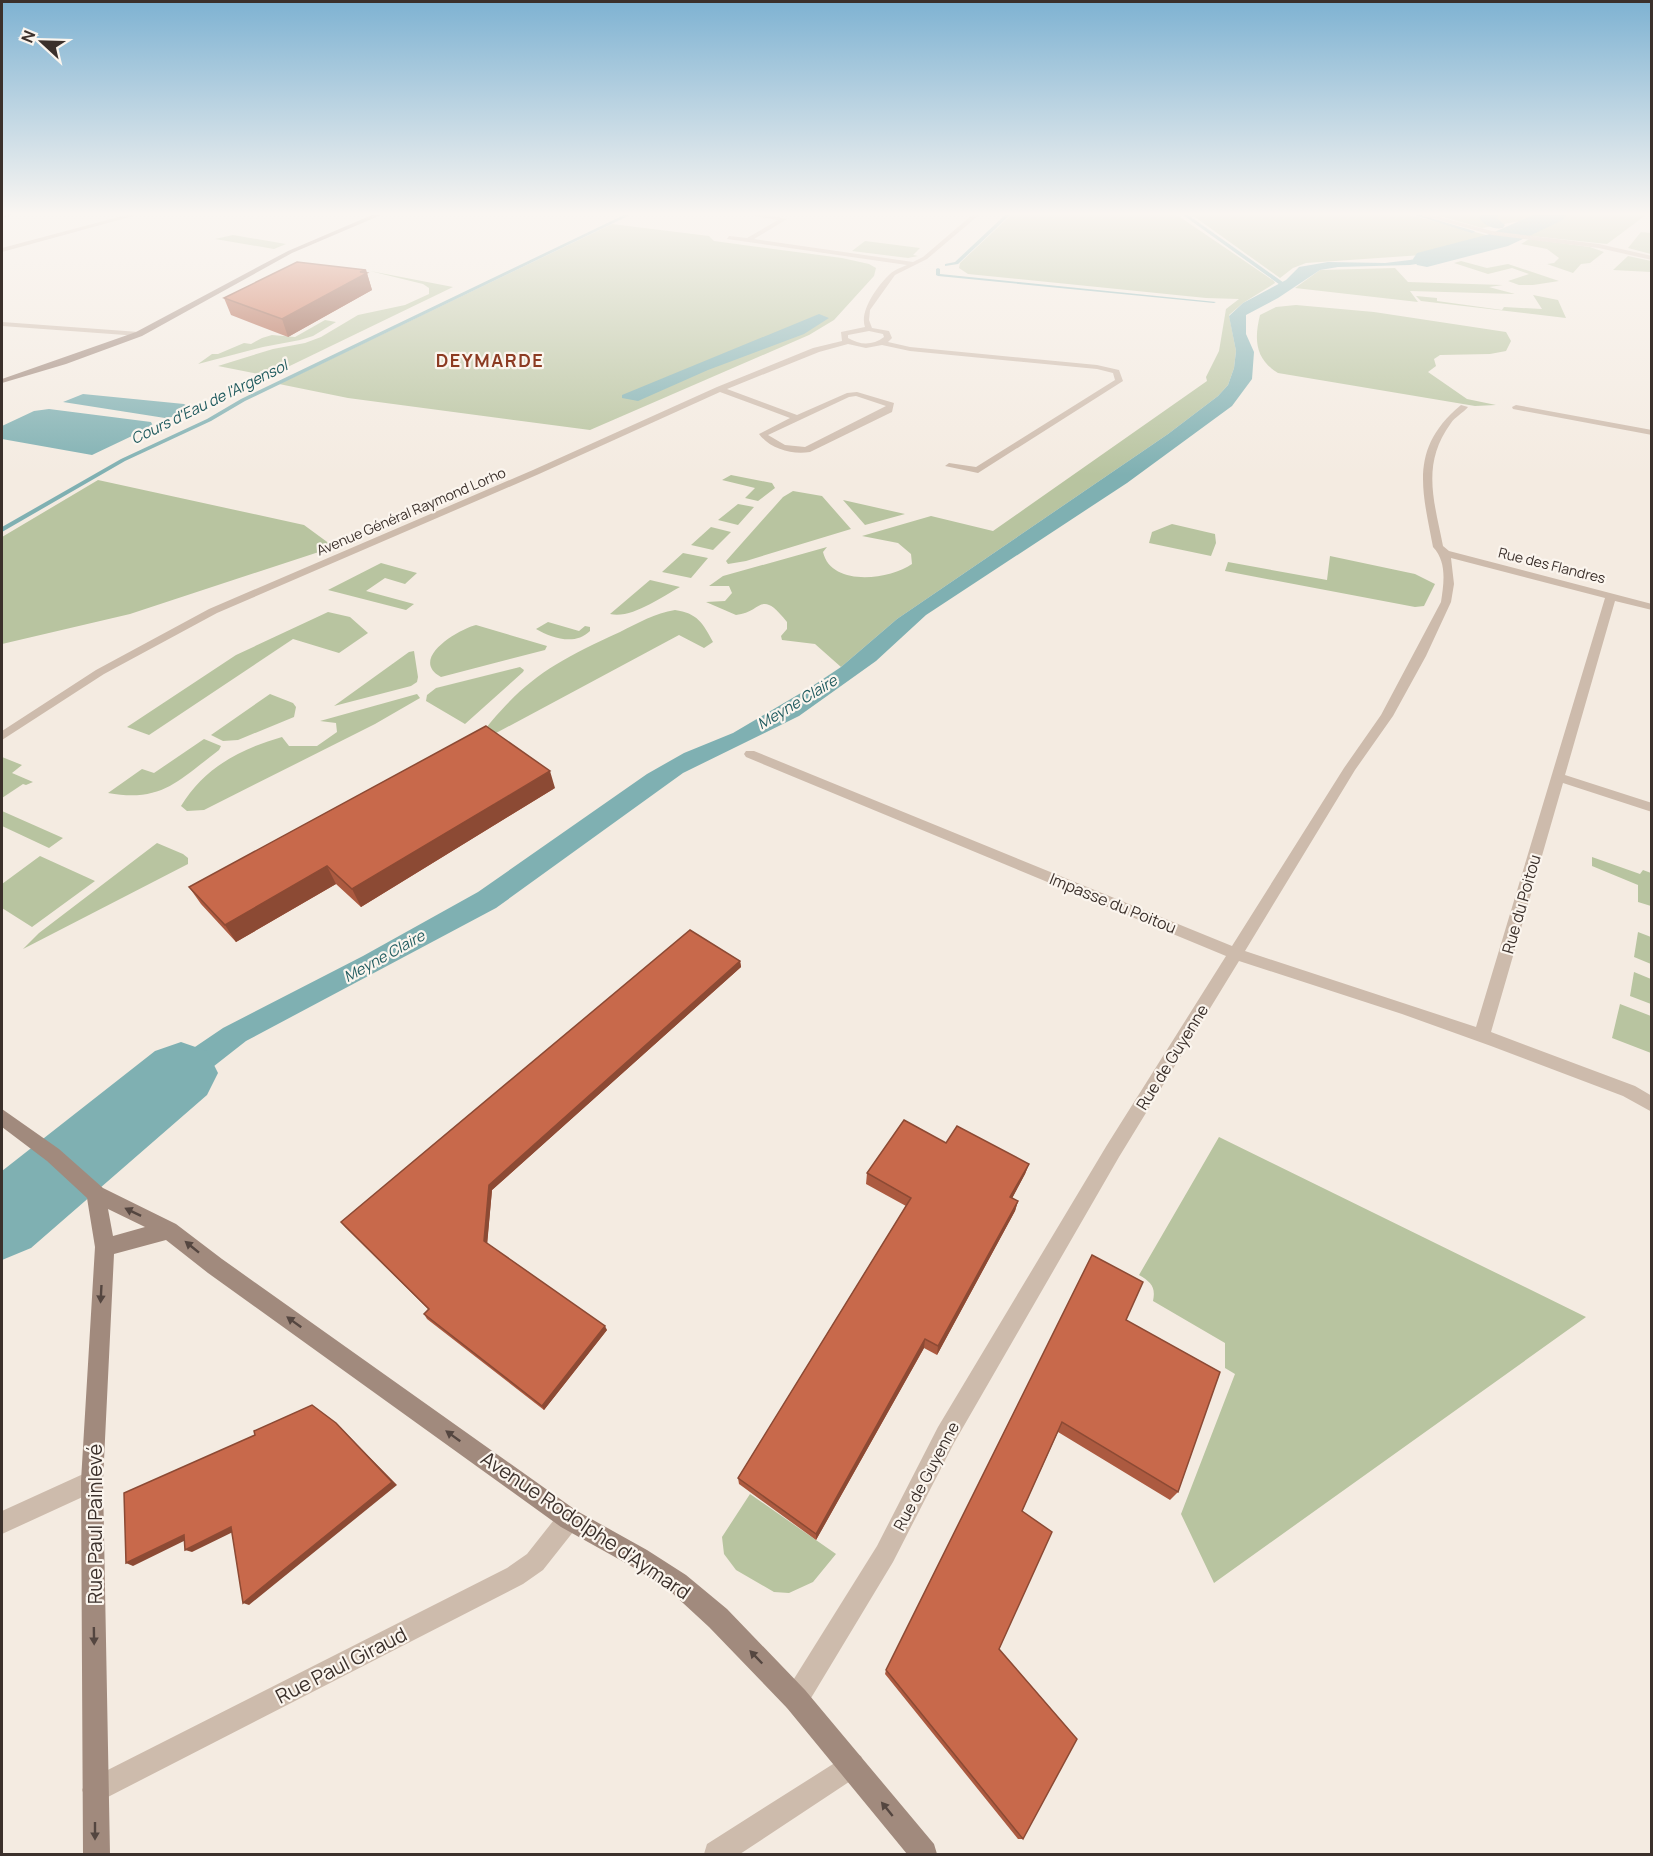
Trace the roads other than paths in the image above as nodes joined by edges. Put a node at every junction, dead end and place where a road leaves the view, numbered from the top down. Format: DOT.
graph roads {
  1 [pos="201,302"];
  2 [pos="872,302"];
  3 [pos="2,324"];
  4 [pos="869,329"];
  5 [pos="139,334"];
  6 [pos="847,342"];
  7 [pos="883,343"];
  8 [pos="2,381"];
  9 [pos="720,389"];
  10 [pos="1464,407"];
  11 [pos="1516,407"];
  12 [pos="797,418"];
  13 [pos="1652,433"];
  14 [pos="949,466"];
  15 [pos="1445,554"];
  16 [pos="1611,596"];
  17 [pos="1652,607"];
  18 [pos="2,736"];
  19 [pos="750,754"];
  20 [pos="1557,777"];
  21 [pos="1652,808"];
  22 [pos="1236,954"];
  23 [pos="1482,1036"];
  24 [pos="1652,1105"];
  25 [pos="2,1117"];
  26 [pos="96,1194"];
  27 [pos="169,1230"];
  28 [pos="105,1247"];
  29 [pos="92,1481"];
  30 [pos="569,1519"];
  31 [pos="2,1523"];
  32 [pos="796,1699"];
  33 [pos="852,1766"];
  34 [pos="95,1790"];
  35 [pos="96,1854"];
  36 [pos="717,1854"];
  37 [pos="924,1854"];
  1 -- 5 [label="street"];
  2 -- 4 [label="street"];
  3 -- 5 [label="street"];
  4 -- 6 [label="street, Avenue Général Raymond Lorho"];
  4 -- 7 [label="street"];
  5 -- 8 [label="street"];
  6 -- 7 [label="street, Avenue Général Raymond Lorho"];
  6 -- 9 [label="street, Avenue Général Raymond Lorho"];
  7 -- 14 [label="street, Avenue Général Raymond Lorho"];
  9 -- 12 [label="street"];
  9 -- 18 [label="street, Avenue Général Raymond Lorho"];
  10 -- 15 [label="street, Rue de Guyenne"];
  11 -- 13 [label="street"];
  12 -- 12 [label="street"];
  15 -- 16 [label="street, Rue des Flandres"];
  15 -- 22 [label="street, Rue de Guyenne"];
  16 -- 17 [label="street, Rue des Flandres"];
  16 -- 20 [label="street, Rue du Poitou"];
  19 -- 22 [label="street, Impasse du Poitou"];
  20 -- 21 [label="street"];
  20 -- 23 [label="street, Rue du Poitou"];
  22 -- 23 [label="street, Impasse du Poitou"];
  22 -- 32 [label="street, Rue de Guyenne"];
  23 -- 24 [label="street"];
  25 -- 26 [label="street, Avenue Rodolphe d'Aymard"];
  27 -- 26 [label="street, Avenue Rodolphe d'Aymard, one-way"];
  26 -- 28 [label="street, Rue Paul Painlevé"];
  27 -- 28 [label="street"];
  30 -- 27 [label="street, Avenue Rodolphe d'Aymard, one-way"];
  28 -- 29 [label="street, Rue Paul Painlevé, one-way"];
  29 -- 31 [label="street"];
  29 -- 34 [label="street, Rue Paul Painlevé, one-way"];
  32 -- 30 [label="street, Avenue Rodolphe d'Aymard, one-way"];
  30 -- 34 [label="street, Rue Paul Giraud"];
  32 -- 33 [label="street, Avenue Rodolphe d'Aymard"];
  33 -- 36 [label="street"];
  37 -- 33 [label="street, Avenue Rodolphe d'Aymard, one-way"];
  34 -- 35 [label="street, Rue Paul Painlevé, one-way"];
}
